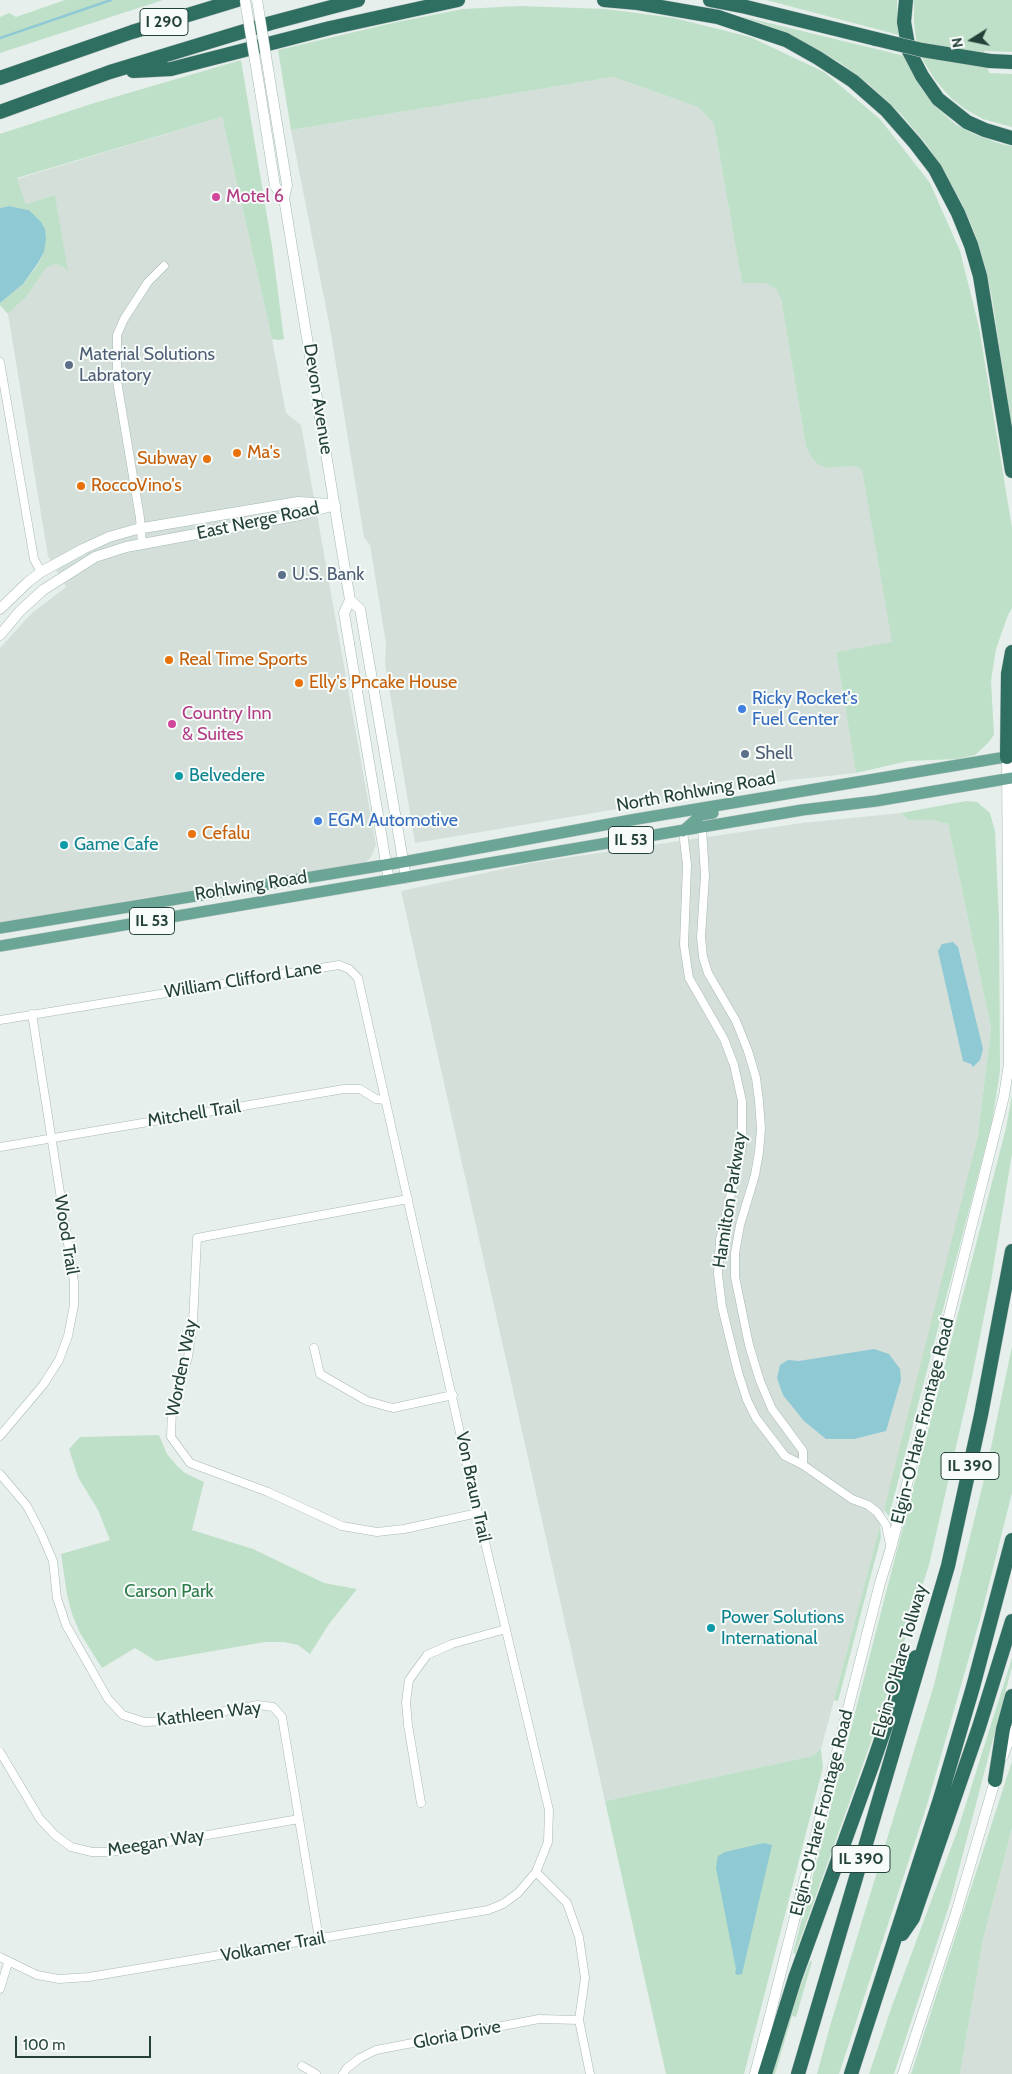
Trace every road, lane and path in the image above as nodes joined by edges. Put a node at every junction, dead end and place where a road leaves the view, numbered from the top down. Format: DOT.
graph roads {
  1 [pos="237,0"];
  2 [pos="245,0"];
  3 [pos="256,0"];
  4 [pos="358,0"];
  5 [pos="458,0"];
  6 [pos="604,0"];
  7 [pos="710,0"];
  8 [pos="906,0"];
  9 [pos="1012,62"];
  10 [pos="110,72"];
  11 [pos="0,78"];
  12 [pos="0,112"];
  13 [pos="1012,138"];
  14 [pos="284,198"];
  15 [pos="164,266"];
  16 [pos="0,362"];
  17 [pos="1012,471"];
  18 [pos="335,505"];
  19 [pos="140,529"];
  20 [pos="142,544"];
  21 [pos="41,572"];
  22 [pos="350,600"];
  23 [pos="0,610"];
  24 [pos="0,635"];
  25 [pos="1012,652"];
  26 [pos="1010,756"];
  27 [pos="1010,778"];
  28 [pos="787,794"];
  29 [pos="678,812"];
  30 [pos="699,824"];
  31 [pos="683,832"];
  32 [pos="403,862"];
  33 [pos="387,865"];
  34 [pos="406,878"];
  35 [pos="390,881"];
  36 [pos="0,928"];
  37 [pos="0,946"];
  38 [pos="32,1014"];
  39 [pos="0,1020"];
  40 [pos="385,1100"];
  41 [pos="51,1138"];
  42 [pos="0,1147"];
  43 [pos="408,1199"];
  44 [pos="1012,1251"];
  45 [pos="314,1348"];
  46 [pos="453,1394"];
  47 [pos="0,1436"];
  48 [pos="803,1465"];
  49 [pos="0,1474"];
  50 [pos="478,1513"];
  51 [pos="1012,1540"];
  52 [pos="891,1548"];
  53 [pos="1012,1621"];
  54 [pos="506,1629"];
  55 [pos="925,1644"];
  56 [pos="1012,1696"];
  57 [pos="1012,1731"];
  58 [pos="0,1752"];
  59 [pos="995,1780"];
  60 [pos="421,1803"];
  61 [pos="299,1819"];
  62 [pos="536,1872"];
  63 [pos="319,1939"];
  64 [pos="893,1950"];
  65 [pos="0,1957"];
  66 [pos="8,1962"];
  67 [pos="0,1989"];
  68 [pos="579,2020"];
  69 [pos="302,2066"];
  70 [pos="316,2074"];
  71 [pos="343,2074"];
  72 [pos="590,2074"];
  73 [pos="755,2074"];
  74 [pos="765,2074"];
  75 [pos="798,2074"];
  76 [pos="851,2074"];
  77 [pos="903,2074"];
  1 -- 11 [label="highway, I 290"];
  2 -- 14 [label="main road, Devon Avenue, bridge"];
  3 -- 14 [label="main road, Devon Avenue, bridge"];
  4 -- 10 [label="highway, I 290"];
  5 -- 10 [label="highway"];
  6 -- 17 [label="highway"];
  7 -- 9 [label="highway, bridge"];
  8 -- 13 [label="highway"];
  10 -- 12 [label="highway, I 290"];
  14 -- 18 [label="main road, Devon Avenue"];
  15 -- 19 [label="street"];
  16 -- 21 [label="street"];
  18 -- 19 [label="main road, East Nerge Road"];
  18 -- 20 [label="main road, East Nerge Road"];
  18 -- 22 [label="main road, Devon Avenue"];
  19 -- 20 [label="street"];
  19 -- 21 [label="main road, East Nerge Road"];
  20 -- 24 [label="main road, East Nerge Road"];
  21 -- 23 [label="main road, East Nerge Road"];
  22 -- 32 [label="main road, Devon Avenue"];
  22 -- 33 [label="main road, Devon Avenue"];
  25 -- 26 [label="highway"];
  26 -- 27 [label="main road, Elgin-O'Hare Frontage Road"];
  26 -- 28 [label="main road, North Rohlwing Road / IL 53"];
  27 -- 30 [label="main road, North Rohlwing Road"];
  27 -- 52 [label="main road, Elgin-O'Hare Frontage Road"];
  28 -- 29 [label="main road, North Rohlwing Road / IL 53"];
  28 -- 30 [label="main road"];
  29 -- 30 [label="main road"];
  29 -- 32 [label="main road, North Rohlwing Road / IL 53"];
  30 -- 31 [label="main road"];
  30 -- 48 [label="street, Hamilton Parkway"];
  31 -- 34 [label="main road, North Rohlwing Road / IL 53"];
  31 -- 48 [label="street, Hamilton Parkway"];
  32 -- 33 [label="main road, North Rohlwing Road / IL 53"];
  32 -- 34 [label="main road, Devon Avenue"];
  33 -- 35 [label="main road, Devon Avenue"];
  33 -- 36 [label="main road, Rohlwing Road / IL 53"];
  34 -- 35 [label="main road, North Rohlwing Road / IL 53"];
  35 -- 37 [label="main road, Rohlwing Road / IL 53"];
  38 -- 39 [label="street, William Clifford Lane"];
  38 -- 40 [label="street, William Clifford Lane"];
  38 -- 41 [label="street, Wood Trail"];
  40 -- 41 [label="street, Mitchell Trail"];
  40 -- 43 [label="street, Von Braun Trail"];
  41 -- 42 [label="street, Mitchell Trail"];
  41 -- 47 [label="street, Wood Trail"];
  43 -- 46 [label="street, Von Braun Trail"];
  43 -- 50 [label="street, Worden Way"];
  44 -- 55 [label="highway, Elgin-O'Hare Tollway / IL 390"];
  45 -- 46 [label="street"];
  46 -- 50 [label="street, Von Braun Trail"];
  48 -- 52 [label="street, Hamilton Parkway"];
  49 -- 61 [label="street, Kathleen Way"];
  50 -- 54 [label="street, Von Braun Trail"];
  51 -- 64 [label="highway, IL 390"];
  52 -- 73 [label="main road, Elgin-O'Hare Frontage Road"];
  53 -- 64 [label="highway"];
  54 -- 60 [label="street"];
  54 -- 62 [label="street, Von Braun Trail"];
  55 -- 74 [label="highway"];
  55 -- 75 [label="highway, Elgin-O'Hare Tollway / IL 390"];
  56 -- 59 [label="highway"];
  57 -- 59 [label="main road"];
  58 -- 61 [label="street, Meegan Way"];
  59 -- 77 [label="main road"];
  61 -- 63 [label="street, Kathleen Way"];
  62 -- 63 [label="street, Volkamer Trail"];
  62 -- 68 [label="street"];
  63 -- 66 [label="street, Volkamer Trail"];
  64 -- 76 [label="highway, IL 390"];
  65 -- 66 [label="street, Volkamer Trail"];
  66 -- 67 [label="street"];
  68 -- 71 [label="street, Gloria Drive"];
  68 -- 72 [label="street"];
  69 -- 70 [label="street"];
}
